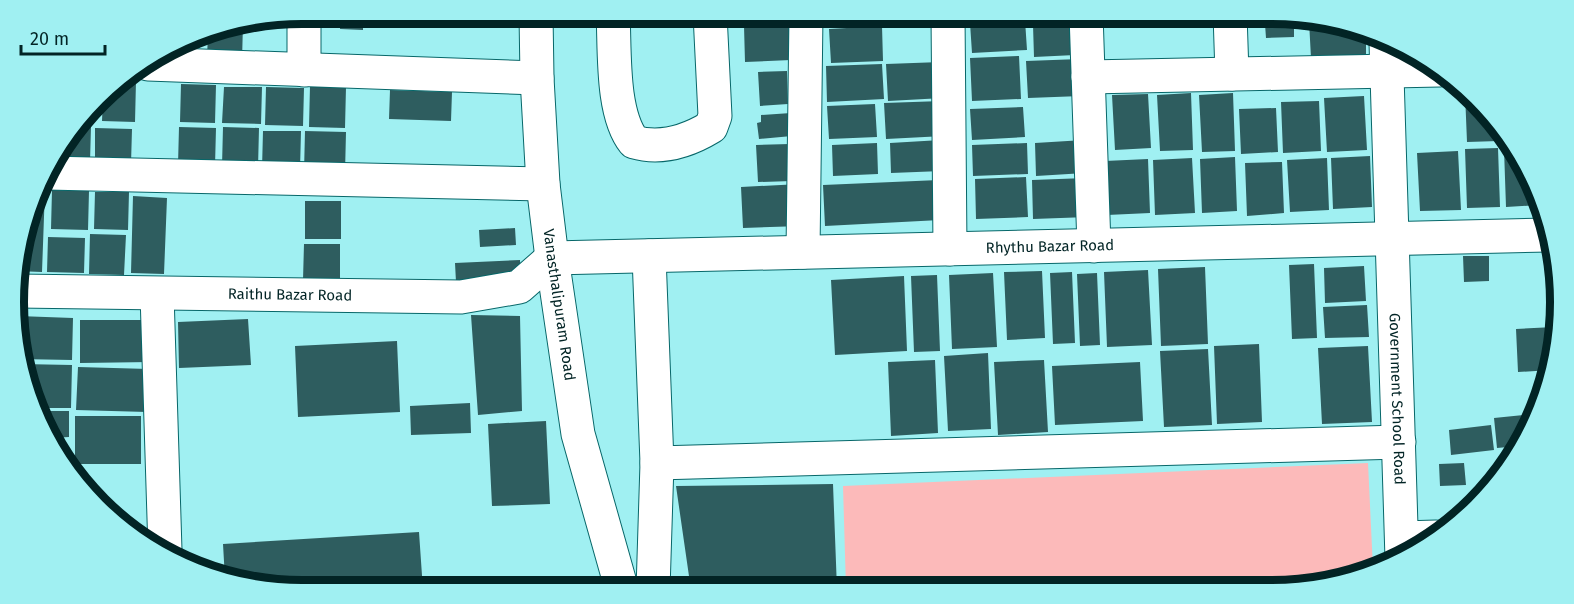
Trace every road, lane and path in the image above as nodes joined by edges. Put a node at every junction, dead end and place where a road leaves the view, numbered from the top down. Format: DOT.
graph roads {
  1 [pos="304,24"];
  2 [pos="536,24"];
  3 [pos="614,24"];
  4 [pos="710,24"];
  5 [pos="806,24"];
  6 [pos="948,24"];
  7 [pos="1086,24"];
  8 [pos="1230,24"];
  9 [pos="1386,57"];
  10 [pos="158,64"];
  11 [pos="1416,64"];
  12 [pos="304,70"];
  13 [pos="1232,74"];
  14 [pos="1088,77"];
  15 [pos="537,78"];
  16 [pos="56,173"];
  17 [pos="543,184"];
  18 [pos="1542,235"];
  19 [pos="1392,238"];
  20 [pos="1094,246"];
  21 [pos="950,249"];
  22 [pos="802,252"];
  23 [pos="649,256"];
  24 [pos="552,258"];
  25 [pos="25,291"];
  26 [pos="157,294"];
  27 [pos="1399,442"];
  28 [pos="657,463"];
  29 [pos="165,544"];
  30 [pos="1402,548"];
  31 [pos="619,580"];
  32 [pos="652,580"];
  1 -- 12 [label="street"];
  2 -- 15 [label="street, Vanasthalipuram Road"];
  3 -- 4 [label="street"];
  5 -- 22 [label="street"];
  6 -- 21 [label="street"];
  7 -- 14 [label="street"];
  8 -- 13 [label="street"];
  9 -- 11 [label="street"];
  9 -- 13 [label="street"];
  9 -- 19 [label="street, Government School Road"];
  10 -- 12 [label="street"];
  12 -- 15 [label="street"];
  13 -- 14 [label="street"];
  14 -- 20 [label="street"];
  15 -- 17 [label="street, Vanasthalipuram Road"];
  16 -- 17 [label="street"];
  17 -- 24 [label="street, Vanasthalipuram Road"];
  18 -- 19 [label="street, Rhythu Bazar Road"];
  19 -- 20 [label="street, Rhythu Bazar Road"];
  19 -- 27 [label="street, Government School Road"];
  20 -- 21 [label="street, Rhythu Bazar Road"];
  21 -- 22 [label="street, Rhythu Bazar Road"];
  22 -- 23 [label="street, Rhythu Bazar Road"];
  23 -- 24 [label="street, Rhythu Bazar Road"];
  23 -- 28 [label="street"];
  24 -- 26 [label="street, Raithu Bazar Road"];
  24 -- 31 [label="street, Vanasthalipuram Road"];
  25 -- 26 [label="street, Raithu Bazar Road"];
  26 -- 29 [label="street"];
  27 -- 28 [label="street"];
  27 -- 30 [label="street, Government School Road"];
  28 -- 32 [label="street"];
}
